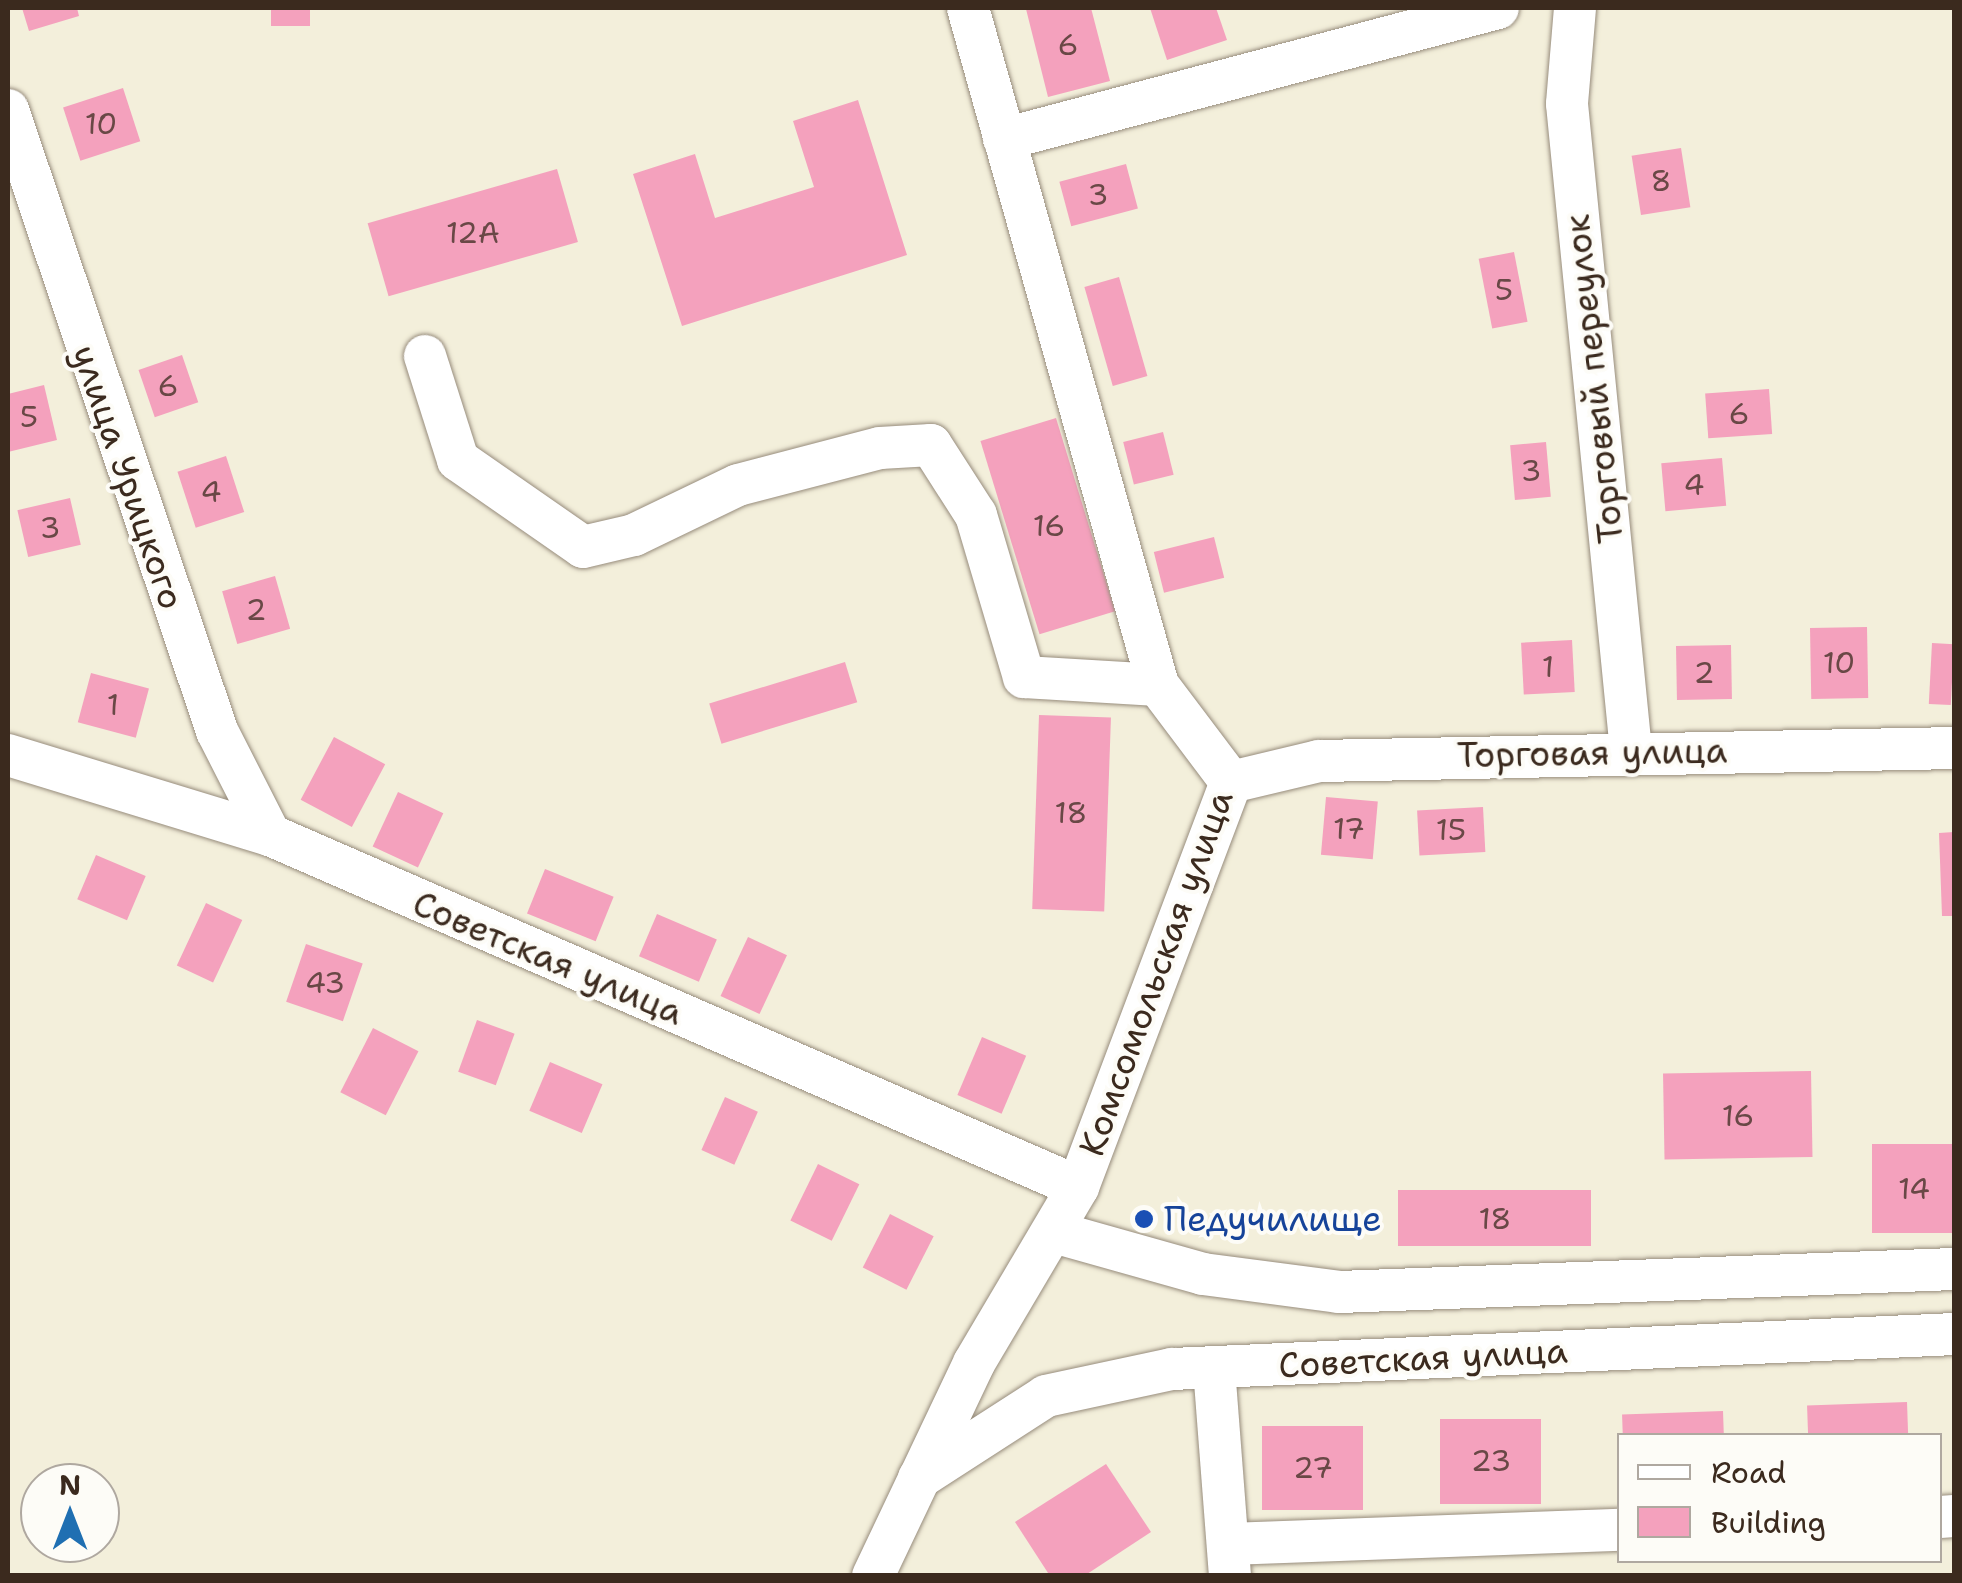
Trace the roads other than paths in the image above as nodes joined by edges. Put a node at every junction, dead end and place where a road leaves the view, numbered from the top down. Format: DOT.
graph roads {
  1 [pos="968,8"];
  2 [pos="1498,8"];
  3 [pos="1575,8"];
  4 [pos="8,110"];
  5 [pos="1004,139"];
  6 [pos="426,356"];
  7 [pos="1158,685"];
  8 [pos="1954,748"];
  9 [pos="1631,751"];
  10 [pos="8,755"];
  11 [pos="1231,782"];
  12 [pos="270,834"];
  13 [pos="1078,1187"];
  14 [pos="1054,1232"];
  15 [pos="1954,1269"];
  16 [pos="1954,1334"];
  17 [pos="1214,1368"];
  18 [pos="919,1478"];
  19 [pos="1617,1530"];
  20 [pos="1230,1560"];
  21 [pos="873,1576"];
  1 -- 5 [label="street, Комсомольская улица"];
  2 -- 5 [label="street"];
  3 -- 9 [label="street, Торговый переулок"];
  4 -- 12 [label="street, улица Урицкого"];
  5 -- 7 [label="street, Комсомольская улица"];
  6 -- 7 [label="street"];
  7 -- 11 [label="street, Комсомольская улица"];
  8 -- 9 [label="street, Торговая улица"];
  9 -- 11 [label="street, Торговая улица"];
  10 -- 12 [label="street, Советская улица"];
  11 -- 13 [label="street, Комсомольская улица"];
  12 -- 13 [label="street, Советская улица"];
  13 -- 14 [label="street, Комсомольская улица"];
  14 -- 15 [label="street, Советская улица"];
  14 -- 18 [label="street, Комсомольская улица"];
  16 -- 17 [label="street, Советская улица"];
  17 -- 18 [label="street, Советская улица"];
  17 -- 20 [label="street"];
  18 -- 21 [label="street, Комсомольская улица"];
  19 -- 20 [label="street"];
}
